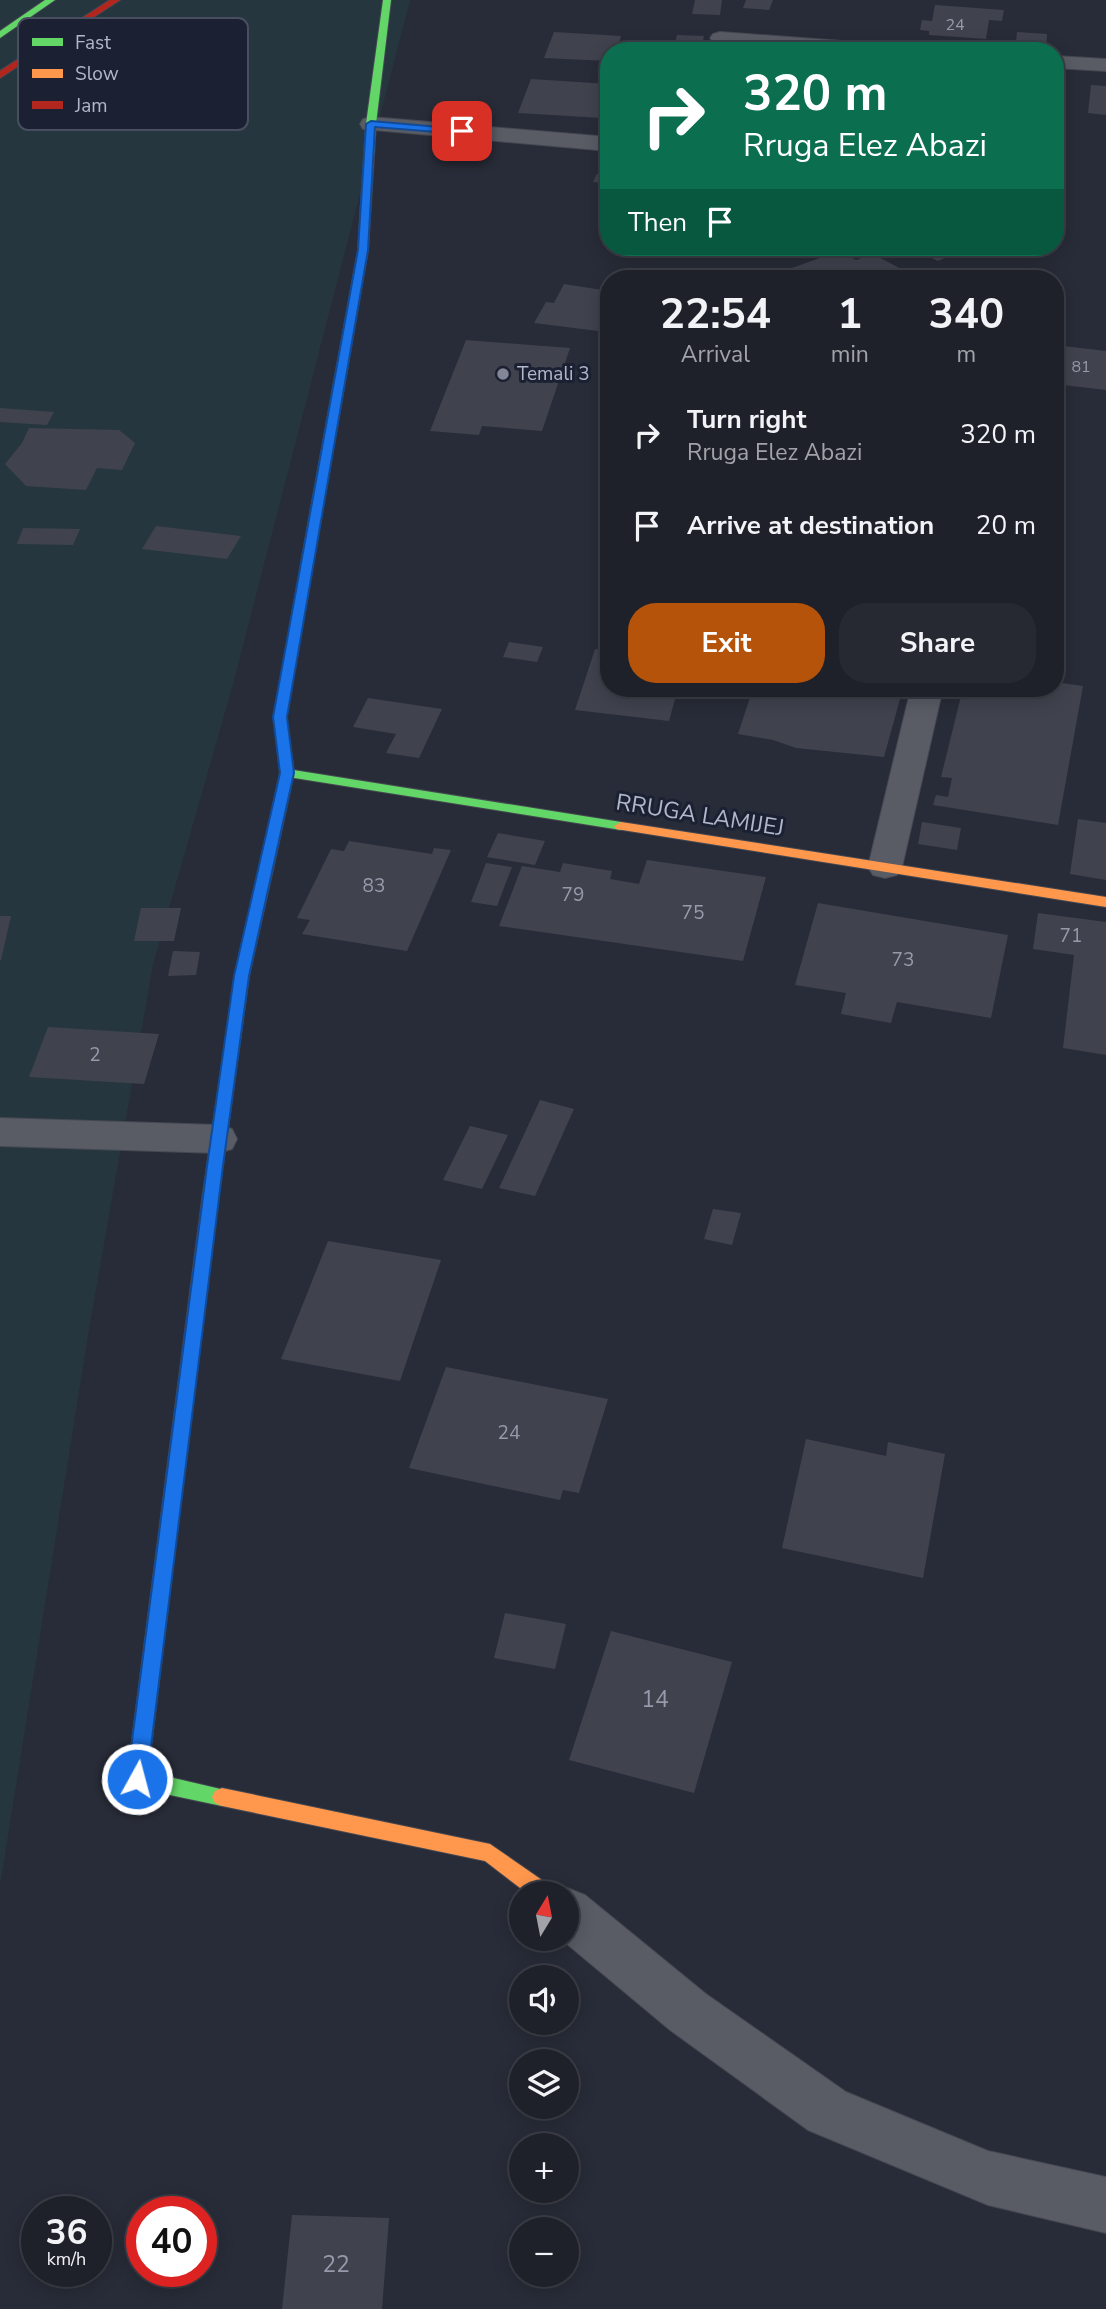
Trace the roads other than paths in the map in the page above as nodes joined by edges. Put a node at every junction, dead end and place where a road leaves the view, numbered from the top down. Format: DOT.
graph roads {
  1 [pos="51,0"];
  2 [pos="116,0"];
  3 [pos="387,0"];
  4 [pos="25,18"];
  5 [pos="88,18"];
  6 [pos="18,23"];
  7 [pos="0,35"];
  8 [pos="720,38"];
  9 [pos="774,42"];
  10 [pos="18,63"];
  11 [pos="1064,63"];
  12 [pos="1106,65"];
  13 [pos="0,75"];
  14 [pos="371,124"];
  15 [pos="600,143"];
  16 [pos="925,697"];
  17 [pos="287,773"];
  18 [pos="885,867"];
  19 [pos="1106,902"];
  20 [pos="0,1132"];
  21 [pos="218,1139"];
  22 [pos="528,1881"];
  23 [pos="579,1922"];
  24 [pos="1106,2206"];
  1 -- 4 [label="main road"];
  2 -- 5 [label="main road"];
  3 -- 14 [label="main road"];
  6 -- 7 [label="main road"];
  8 -- 9 [label="street"];
  10 -- 13 [label="main road"];
  11 -- 12 [label="street"];
  14 -- 15 [label="street"];
  14 -- 17 [label="main road"];
  16 -- 18 [label="street"];
  17 -- 18 [label="main road, RRUGA LAMIJEJ"];
  17 -- 21 [label="main road"];
  18 -- 19 [label="main road, RRUGA LAMIJEJ"];
  20 -- 21 [label="street"];
  21 -- 22 [label="main road"];
  23 -- 24 [label="street"];
}
